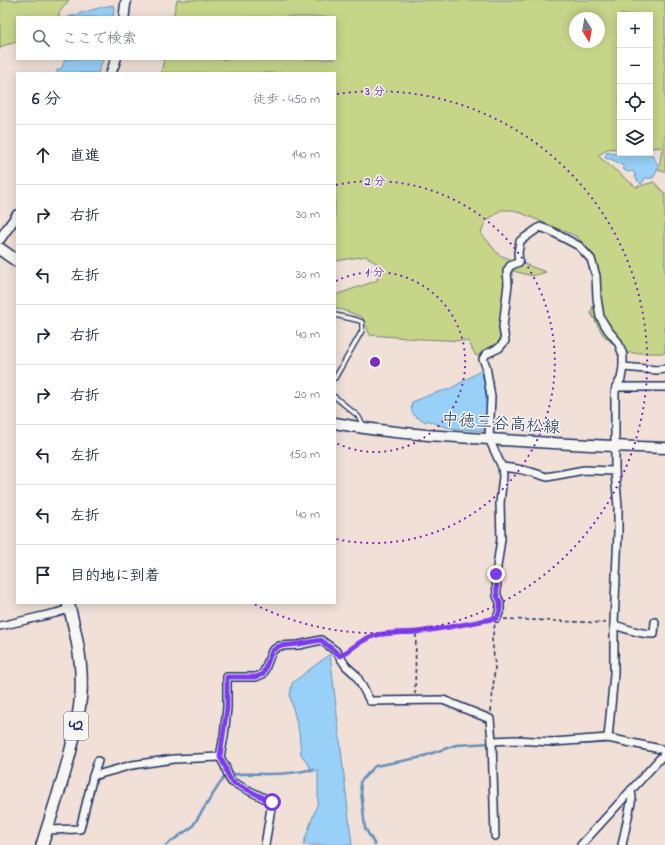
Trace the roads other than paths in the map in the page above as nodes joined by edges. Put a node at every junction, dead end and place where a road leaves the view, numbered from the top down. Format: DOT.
graph roads {
  1 [pos="126,0"];
  2 [pos="124,16"];
  3 [pos="116,60"];
  4 [pos="111,72"];
  5 [pos="16,216"];
  6 [pos="0,239"];
  7 [pos="0,249"];
  8 [pos="16,260"];
  9 [pos="336,314"];
  10 [pos="623,367"];
  11 [pos="665,369"];
  12 [pos="336,376"];
  13 [pos="616,387"];
  14 [pos="665,387"];
  15 [pos="336,398"];
  16 [pos="336,423"];
  17 [pos="366,428"];
  18 [pos="489,439"];
  19 [pos="615,446"];
  20 [pos="665,448"];
  21 [pos="502,467"];
  22 [pos="615,471"];
  23 [pos="68,606"];
  24 [pos="497,618"];
  25 [pos="655,622"];
  26 [pos="614,624"];
  27 [pos="0,626"];
  28 [pos="608,738"];
  29 [pos="492,741"];
  30 [pos="665,750"];
  31 [pos="665,753"];
  32 [pos="220,757"];
  33 [pos="98,761"];
  34 [pos="93,776"];
  35 [pos="632,790"];
  36 [pos="46,830"];
  37 [pos="496,836"];
  38 [pos="42,845"];
  39 [pos="265,845"];
  40 [pos="581,845"];
  41 [pos="622,845"];
  1 -- 2 [label="street"];
  3 -- 4 [label="street"];
  5 -- 6 [label="street"];
  7 -- 8 [label="main road"];
  9 -- 12 [label="lane"];
  10 -- 11 [label="street"];
  10 -- 13 [label="street"];
  10 -- 18 [label="street"];
  13 -- 14 [label="street"];
  13 -- 19 [label="street"];
  15 -- 17 [label="lane"];
  16 -- 17 [label="main road, 中徳三谷高松線"];
  17 -- 18 [label="main road, 中徳三谷高松線"];
  18 -- 19 [label="main road, 中徳三谷高松線"];
  18 -- 21 [label="street"];
  19 -- 20 [label="main road, 中徳三谷高松線"];
  19 -- 22 [label="street"];
  21 -- 22 [label="street"];
  21 -- 24 [label="street"];
  22 -- 26 [label="street"];
  23 -- 27 [label="street"];
  23 -- 36 [label="main road, 42"];
  25 -- 26 [label="street"];
  26 -- 28 [label="street"];
  28 -- 29 [label="street"];
  28 -- 30 [label="street"];
  29 -- 32 [label="street"];
  29 -- 37 [label="street"];
  31 -- 35 [label="street"];
  32 -- 34 [label="street"];
  32 -- 39 [label="street"];
  33 -- 34 [label="street"];
  34 -- 36 [label="street"];
  35 -- 40 [label="street"];
  35 -- 41 [label="street"];
  36 -- 38 [label="main road, 42"];
}
